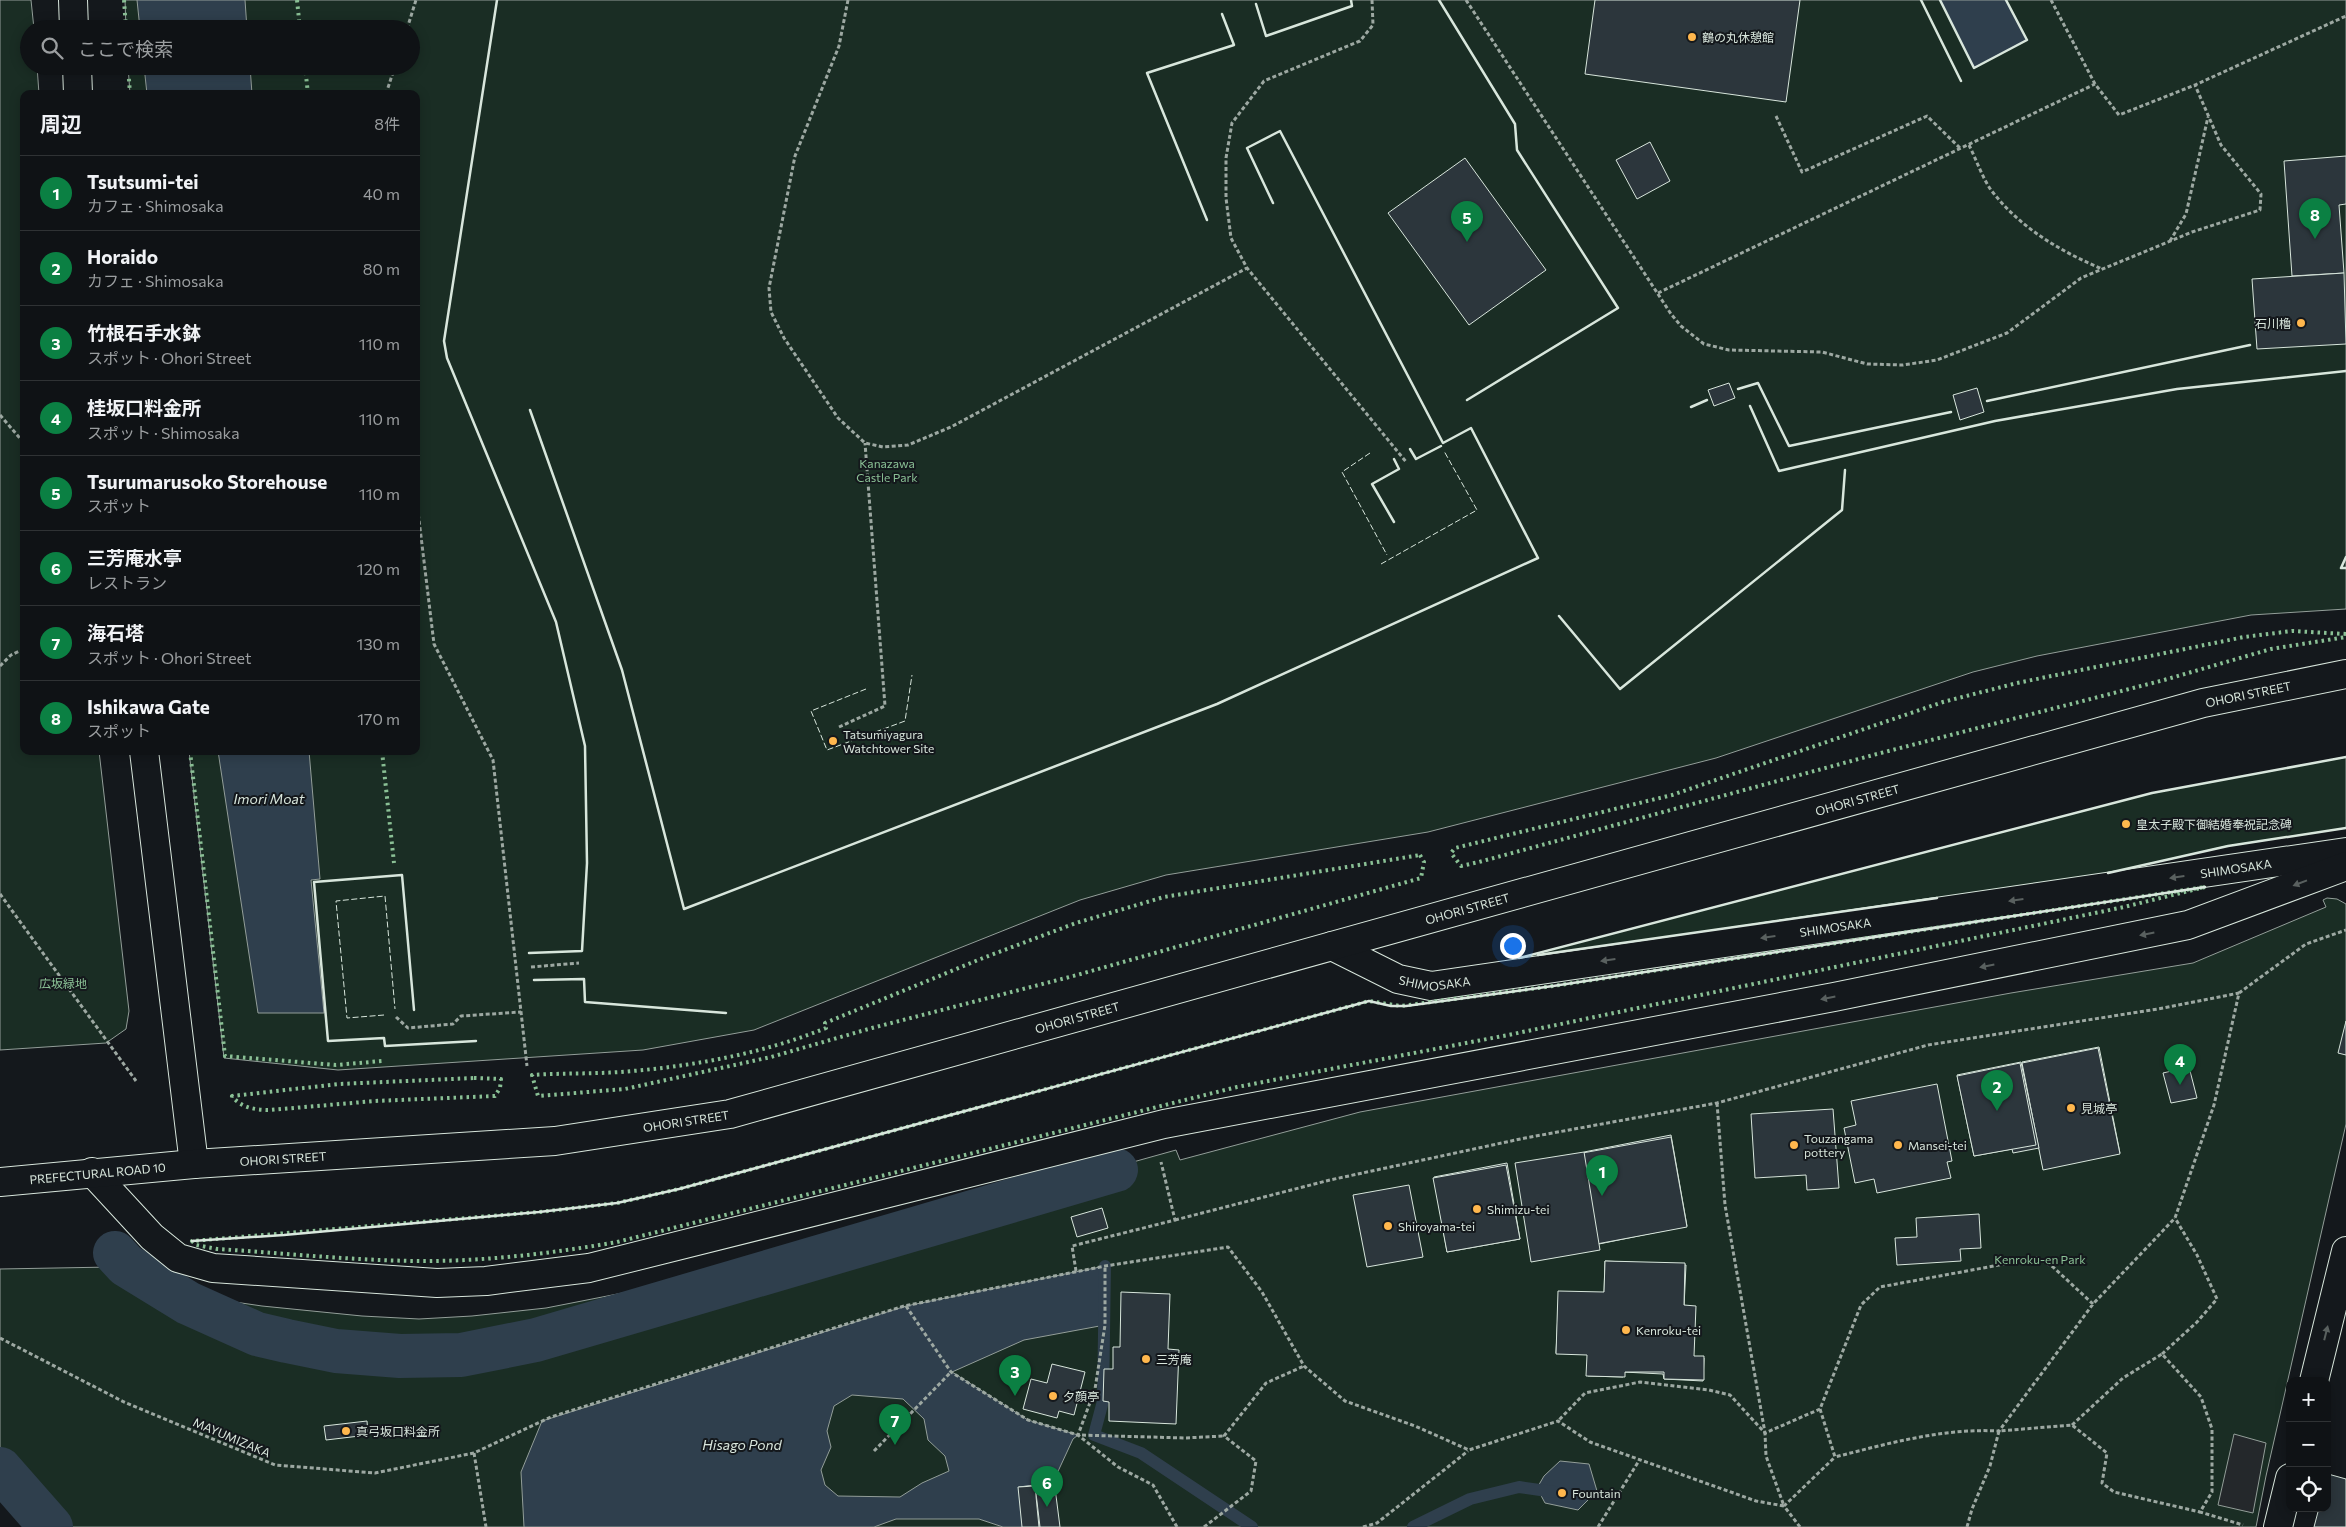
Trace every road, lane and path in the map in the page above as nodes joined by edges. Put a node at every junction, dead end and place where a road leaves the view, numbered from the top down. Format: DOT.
graph roads {
  1 [pos="73,0"];
  2 [pos="416,0"];
  3 [pos="848,0"];
  4 [pos="1372,0"];
  5 [pos="1466,0"];
  6 [pos="2051,0"];
  7 [pos="2346,16"];
  8 [pos="74,20"];
  9 [pos="410,20"];
  10 [pos="77,75"];
  11 [pos="392,75"];
  12 [pos="2094,84"];
  13 [pos="2195,85"];
  14 [pos="78,90"];
  15 [pos="387,90"];
  16 [pos="1776,116"];
  17 [pos="2208,116"];
  18 [pos="1969,145"];
  19 [pos="1961,149"];
  20 [pos="2170,241"];
  21 [pos="1247,268"];
  22 [pos="2102,270"];
  23 [pos="1658,293"];
  24 [pos="0,415"];
  25 [pos="20,438"];
  26 [pos="866,443"];
  27 [pos="1408,463"];
  28 [pos="420,527"];
  29 [pos="20,650"];
  30 [pos="0,666"];
  31 [pos="2346,674"];
  32 [pos="839,727"];
  33 [pos="144,755"];
  34 [pos="2346,852"];
  35 [pos="2346,866"];
  36 [pos="0,894"];
  37 [pos="2346,930"];
  38 [pos="1332,946"];
  39 [pos="579,963"];
  40 [pos="531,967"];
  41 [pos="2239,992"];
  42 [pos="521,1012"];
  43 [pos="396,1017"];
  44 [pos="527,1066"];
  45 [pos="136,1080"];
  46 [pos="1717,1104"];
  47 [pos="1164,1124"];
  48 [pos="194,1164"];
  49 [pos="92,1172"];
  50 [pos="0,1182"];
  51 [pos="2175,1218"];
  52 [pos="1175,1220"];
  53 [pos="2346,1251"];
  54 [pos="1105,1266"];
  55 [pos="1076,1272"];
  56 [pos="2093,1304"];
  57 [pos="906,1306"];
  58 [pos="0,1338"];
  59 [pos="2162,1354"];
  60 [pos="1304,1366"];
  61 [pos="951,1372"];
  62 [pos="2315,1377"];
  63 [pos="1820,1409"];
  64 [pos="1558,1421"];
  65 [pos="2072,1426"];
  66 [pos="1999,1431"];
  67 [pos="1765,1433"];
  68 [pos="1078,1435"];
  69 [pos="1224,1436"];
  70 [pos="1469,1450"];
  71 [pos="874,1451"];
  72 [pos="474,1453"];
  73 [pos="1835,1457"];
  74 [pos="1640,1459"];
  75 [pos="2286,1494"];
  76 [pos="1784,1506"];
  77 [pos="2200,1512"];
  78 [pos="1363,1526"];
  79 [pos="486,1527"];
  80 [pos="1177,1527"];
  81 [pos="1204,1527"];
  82 [pos="1598,1527"];
  83 [pos="1800,1527"];
  84 [pos="1967,1527"];
  85 [pos="2251,1527"];
  86 [pos="2278,1527"];
  1 -- 8 [label="street"];
  2 -- 9 [label="path"];
  3 -- 26 [label="path"];
  4 -- 21 [label="path"];
  5 -- 23 [label="path"];
  6 -- 12 [label="path"];
  7 -- 13 [label="path"];
  10 -- 14 [label="street"];
  11 -- 15 [label="path"];
  12 -- 13 [label="path"];
  12 -- 18 [label="path"];
  13 -- 17 [label="path"];
  16 -- 19 [label="path"];
  17 -- 20 [label="path"];
  17 -- 20 [label="path"];
  18 -- 19 [label="path"];
  18 -- 22 [label="path"];
  19 -- 23 [label="path"];
  20 -- 22 [label="path"];
  21 -- 26 [label="path"];
  21 -- 27 [label="path"];
  22 -- 23 [label="path"];
  24 -- 25 [label="path"];
  26 -- 32 [label="path"];
  28 -- 42 [label="path"];
  29 -- 30 [label="path"];
  31 -- 38 [label="street, OHORI STREET"];
  33 -- 48 [label="street"];
  34 -- 38 [label="street, SHIMOSAKA, one-way"];
  35 -- 47 [label="street, one-way"];
  36 -- 45 [label="path"];
  37 -- 41 [label="path"];
  38 -- 48 [label="street, OHORI STREET"];
  39 -- 40 [label="path"];
  41 -- 46 [label="path"];
  41 -- 51 [label="path"];
  42 -- 43 [label="path"];
  42 -- 44 [label="path"];
  46 -- 52 [label="path"];
  46 -- 67 [label="path"];
  47 -- 49 [label="street"];
  47 -- 52 [label="path"];
  48 -- 49 [label="street, PREFECTURAL ROAD 10"];
  49 -- 50 [label="street, PREFECTURAL ROAD 10"];
  51 -- 56 [label="path"];
  51 -- 59 [label="path"];
  52 -- 55 [label="path"];
  62 -- 53 [label="street, one-way"];
  54 -- 55 [label="path, MAYUMIZAKA"];
  54 -- 60 [label="path, MAYUMIZAKA"];
  54 -- 68 [label="path"];
  55 -- 57 [label="path, MAYUMIZAKA"];
  56 -- 63 [label="path"];
  56 -- 66 [label="path"];
  57 -- 61 [label="path"];
  57 -- 72 [label="path, MAYUMIZAKA"];
  58 -- 72 [label="path, MAYUMIZAKA"];
  59 -- 65 [label="path"];
  59 -- 77 [label="path"];
  60 -- 69 [label="path"];
  60 -- 70 [label="path"];
  61 -- 68 [label="path"];
  61 -- 71 [label="path"];
  63 -- 67 [label="path"];
  63 -- 73 [label="path"];
  64 -- 67 [label="path"];
  64 -- 70 [label="path"];
  64 -- 74 [label="path"];
  65 -- 66 [label="path"];
  65 -- 77 [label="path"];
  66 -- 73 [label="path"];
  66 -- 84 [label="path"];
  67 -- 76 [label="path"];
  68 -- 69 [label="path"];
  68 -- 80 [label="path"];
  69 -- 81 [label="path"];
  70 -- 78 [label="path"];
  72 -- 79 [label="path"];
  73 -- 76 [label="path"];
  74 -- 76 [label="path"];
  74 -- 82 [label="path"];
  75 -- 86 [label="street"];
  76 -- 83 [label="path"];
  77 -- 85 [label="path"];
}
